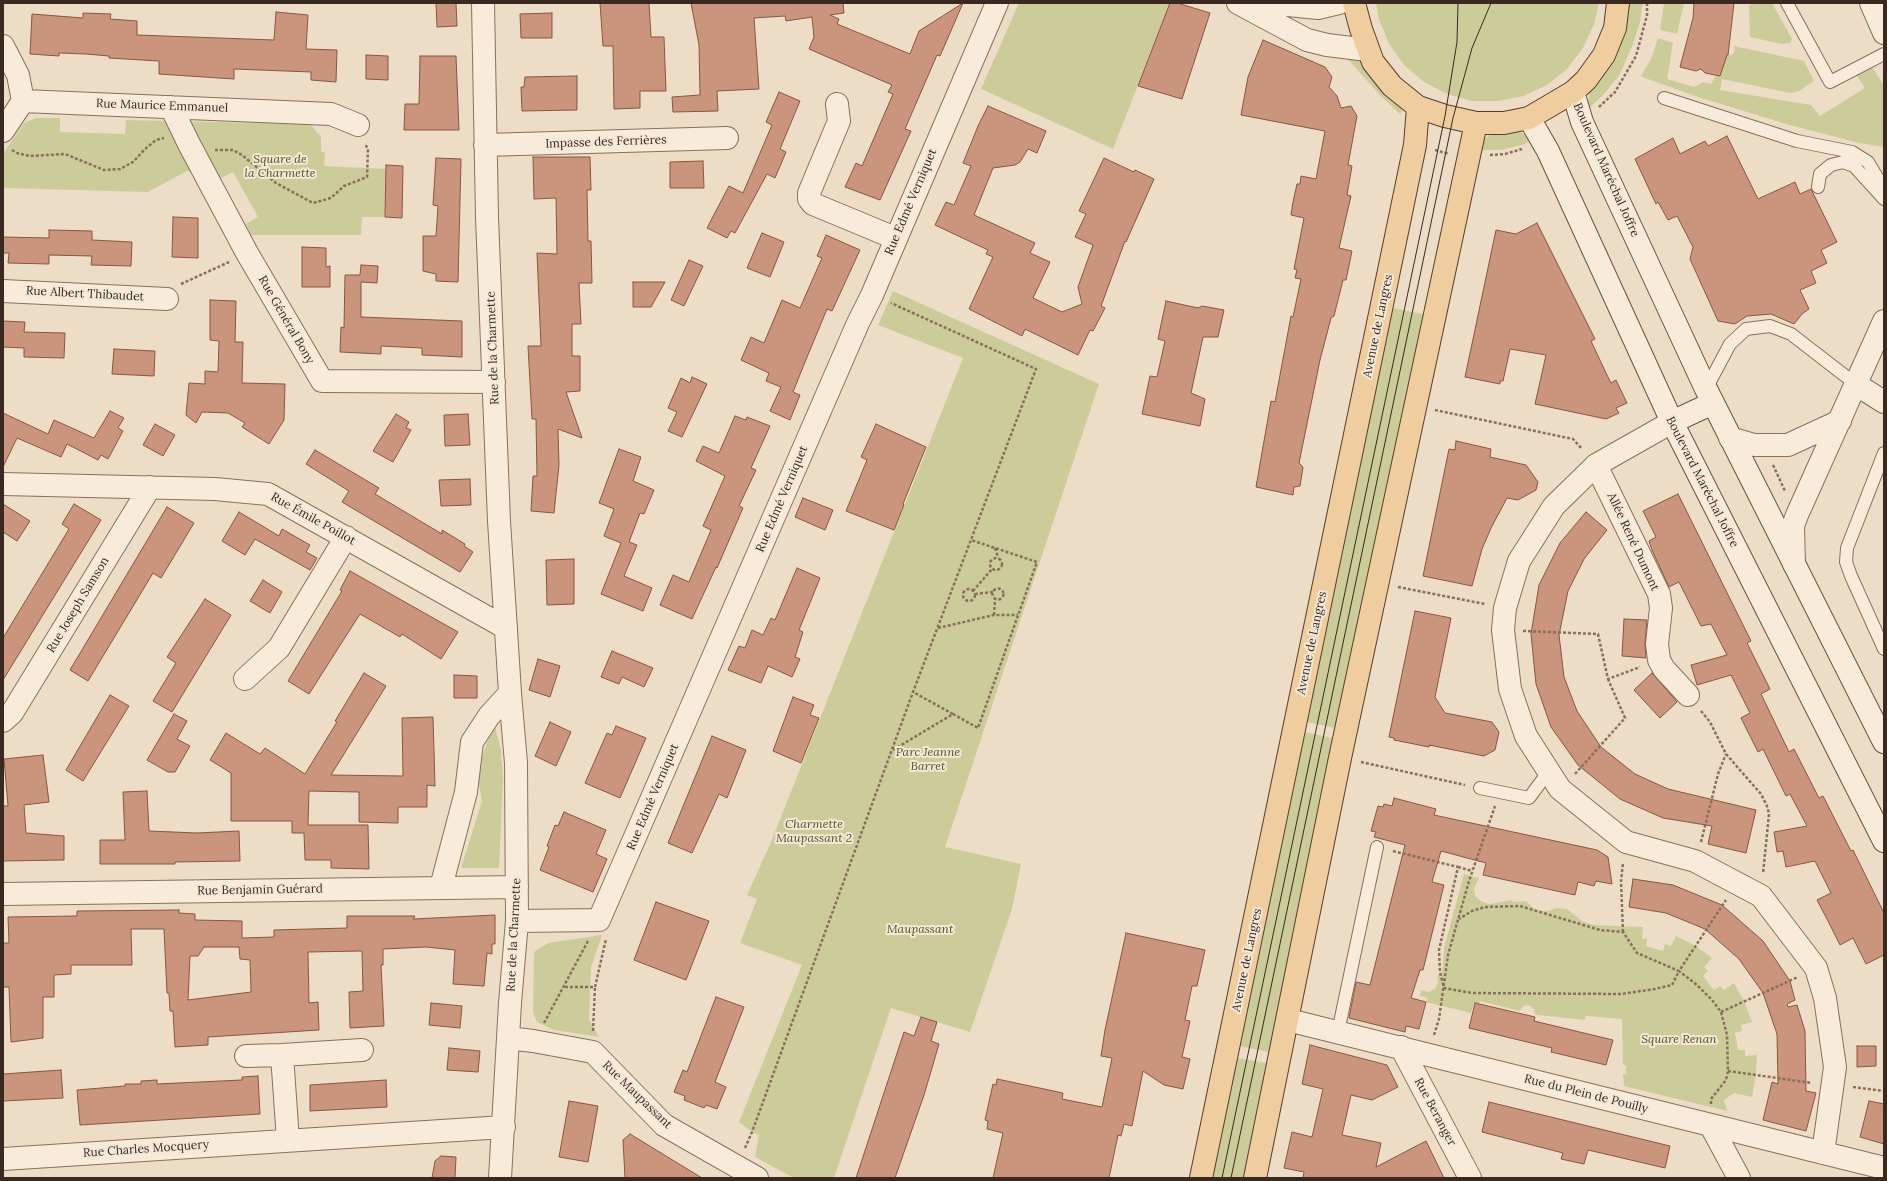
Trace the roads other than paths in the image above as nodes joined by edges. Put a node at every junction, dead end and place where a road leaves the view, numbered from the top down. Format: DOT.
graph roads {
  1 [pos="483,3"];
  2 [pos="997,3"];
  3 [pos="1238,3"];
  4 [pos="1268,3"];
  5 [pos="1339,3"];
  6 [pos="1354,3"];
  7 [pos="1618,3"];
  8 [pos="1787,3"];
  9 [pos="1871,3"];
  10 [pos="1884,33"];
  11 [pos="3,46"];
  12 [pos="1368,50"];
  13 [pos="1884,54"];
  14 [pos="1573,92"];
  15 [pos="1664,98"];
  16 [pos="24,101"];
  17 [pos="837,104"];
  18 [pos="171,106"];
  19 [pos="1418,107"];
  20 [pos="1529,118"];
  21 [pos="1476,122"];
  22 [pos="358,125"];
  23 [pos="3,131"];
  24 [pos="727,138"];
  25 [pos="485,145"];
  26 [pos="1818,187"];
  27 [pos="1884,188"];
  28 [pos="1884,199"];
  29 [pos="896,238"];
  30 [pos="3,291"];
  31 [pos="167,299"];
  32 [pos="1884,321"];
  33 [pos="494,382"];
  34 [pos="1857,386"];
  35 [pos="1709,396"];
  36 [pos="1884,402"];
  37 [pos="1840,421"];
  38 [pos="1672,422"];
  39 [pos="1730,438"];
  40 [pos="1884,453"];
  41 [pos="1596,465"];
  42 [pos="3,484"];
  43 [pos="150,487"];
  44 [pos="346,537"];
  45 [pos="1794,564"];
  46 [pos="506,628"];
  47 [pos="1884,649"];
  48 [pos="245,679"];
  49 [pos="510,692"];
  50 [pos="1688,695"];
  51 [pos="3,721"];
  52 [pos="1884,742"];
  53 [pos="1549,771"];
  54 [pos="1480,788"];
  55 [pos="1884,841"];
  56 [pos="1377,847"];
  57 [pos="441,887"];
  58 [pos="517,887"];
  59 [pos="3,894"];
  60 [pos="517,921"];
  61 [pos="1288,1020"];
  62 [pos="1338,1032"];
  63 [pos="508,1038"];
  64 [pos="1401,1047"];
  65 [pos="362,1050"];
  66 [pos="282,1055"];
  67 [pos="246,1056"];
  68 [pos="1711,1126"];
  69 [pos="504,1127"];
  70 [pos="288,1140"];
  71 [pos="1823,1153"];
  72 [pos="3,1159"];
  73 [pos="1884,1168"];
  74 [pos="500,1178"];
  75 [pos="757,1178"];
  76 [pos="1201,1178"];
  77 [pos="1255,1178"];
  78 [pos="1470,1178"];
  79 [pos="1740,1178"];
  1 -- 25 [label="street, Rue de la Charmette"];
  2 -- 29 [label="street, Rue Edmé Verniquet"];
  3 -- 12 [label="street"];
  4 -- 5 [label="street"];
  6 -- 12 [label="main road"];
  7 -- 14 [label="main road"];
  8 -- 13 [label="lane"];
  9 -- 10 [label="street"];
  11 -- 16 [label="street"];
  12 -- 19 [label="main road"];
  14 -- 20 [label="main road"];
  14 -- 35 [label="street, Boulevard Maréchal Joffre"];
  15 -- 27 [label="lane"];
  16 -- 18 [label="street, Rue Maurice Emmanuel"];
  16 -- 23 [label="street"];
  17 -- 29 [label="street"];
  18 -- 22 [label="street, Rue Maurice Emmanuel"];
  18 -- 33 [label="street, Rue Général Bony"];
  19 -- 21 [label="main road"];
  19 -- 76 [label="main road, Avenue de Langres"];
  20 -- 21 [label="main road"];
  20 -- 38 [label="street, Boulevard Maréchal Joffre"];
  21 -- 61 [label="main road"];
  24 -- 25 [label="street, Impasse des Ferrières"];
  25 -- 33 [label="street, Rue de la Charmette"];
  26 -- 28 [label="lane"];
  29 -- 60 [label="street, Rue Edmé Verniquet"];
  30 -- 31 [label="street, Rue Albert Thibaudet"];
  32 -- 34 [label="street"];
  33 -- 46 [label="street, Rue de la Charmette"];
  34 -- 35 [label="lane"];
  34 -- 36 [label="street"];
  34 -- 37 [label="street"];
  35 -- 38 [label="street"];
  35 -- 39 [label="street, Boulevard Maréchal Joffre"];
  37 -- 39 [label="street"];
  37 -- 45 [label="street"];
  38 -- 41 [label="street"];
  38 -- 55 [label="street, Boulevard Maréchal Joffre"];
  39 -- 45 [label="street, Boulevard Maréchal Joffre"];
  40 -- 47 [label="lane"];
  41 -- 50 [label="street, Allée René Dumont"];
  41 -- 53 [label="street"];
  42 -- 43 [label="street, Rue Émile Poillot"];
  43 -- 44 [label="street, Rue Émile Poillot"];
  43 -- 51 [label="street, Rue Joseph Samson"];
  44 -- 46 [label="street, Rue Émile Poillot"];
  44 -- 48 [label="street"];
  45 -- 52 [label="street, Boulevard Maréchal Joffre"];
  46 -- 49 [label="street, Rue de la Charmette"];
  49 -- 57 [label="street"];
  49 -- 58 [label="street, Rue de la Charmette"];
  53 -- 54 [label="lane"];
  53 -- 71 [label="street"];
  56 -- 62 [label="lane"];
  57 -- 58 [label="street, Rue Benjamin Guérard"];
  57 -- 59 [label="street, Rue Benjamin Guérard"];
  58 -- 60 [label="street, Rue de la Charmette"];
  60 -- 63 [label="street, Rue de la Charmette"];
  61 -- 62 [label="street, Rue du Plein de Pouilly"];
  61 -- 77 [label="main road"];
  62 -- 64 [label="street, Rue du Plein de Pouilly"];
  63 -- 69 [label="street, Rue de la Charmette"];
  63 -- 75 [label="street, Rue Maupassant"];
  64 -- 68 [label="street, Rue du Plein de Pouilly"];
  64 -- 78 [label="street, Rue Beranger"];
  65 -- 66 [label="street"];
  66 -- 67 [label="street"];
  66 -- 70 [label="street"];
  68 -- 71 [label="street, Rue du Plein de Pouilly"];
  68 -- 79 [label="street"];
  69 -- 70 [label="street, Rue Charles Mocquery"];
  69 -- 74 [label="street, Rue de la Charmette"];
  70 -- 72 [label="street, Rue Charles Mocquery"];
  71 -- 73 [label="street, Rue du Plein de Pouilly"];
}
